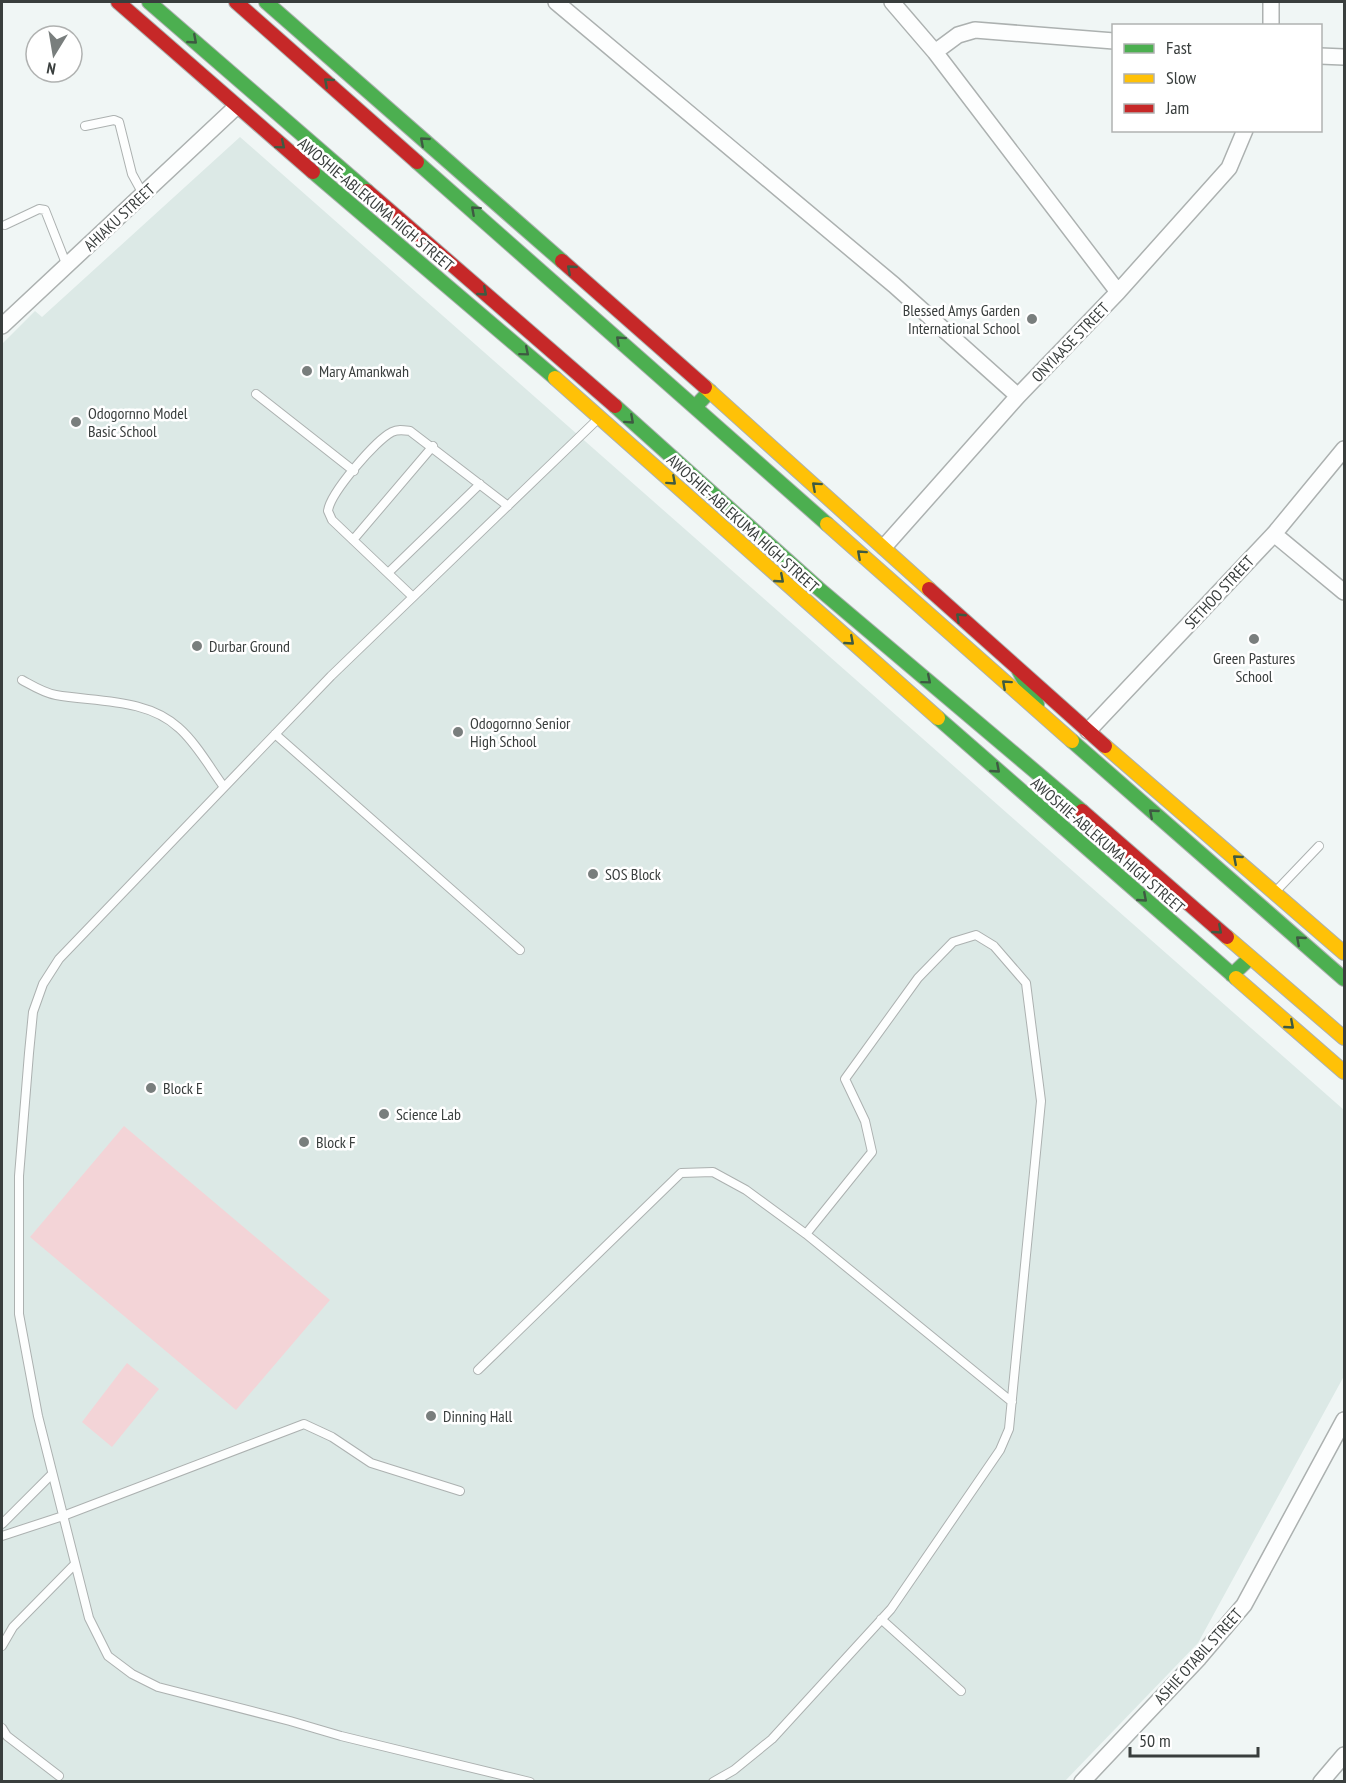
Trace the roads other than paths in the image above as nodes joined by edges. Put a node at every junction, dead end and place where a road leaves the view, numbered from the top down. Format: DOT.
graph roads {
  1 [pos="118,2"];
  2 [pos="149,2"];
  3 [pos="236,2"];
  4 [pos="266,2"];
  5 [pos="556,2"];
  6 [pos="892,2"];
  7 [pos="1271,2"];
  8 [pos="1271,24"];
  9 [pos="1112,41"];
  10 [pos="935,52"];
  11 [pos="1322,56"];
  12 [pos="1344,57"];
  13 [pos="236,107"];
  14 [pos="85,126"];
  15 [pos="1244,132"];
  16 [pos="143,194"];
  17 [pos="5,225"];
  18 [pos="67,266"];
  19 [pos="1118,292"];
  20 [pos="2,326"];
  21 [pos="710,391"];
  22 [pos="256,394"];
  23 [pos="1018,396"];
  24 [pos="695,407"];
  25 [pos="601,417"];
  26 [pos="433,446"];
  27 [pos="1344,448"];
  28 [pos="354,471"];
  29 [pos="480,484"];
  30 [pos="508,506"];
  31 [pos="1274,534"];
  32 [pos="353,540"];
  33 [pos="768,544"];
  34 [pos="884,547"];
  35 [pos="754,557"];
  36 [pos="388,573"];
  37 [pos="1344,592"];
  38 [pos="413,597"];
  39 [pos="1019,671"];
  40 [pos="22,680"];
  41 [pos="1045,719"];
  42 [pos="1088,731"];
  43 [pos="275,734"];
  44 [pos="225,787"];
  45 [pos="1320,846"];
  46 [pos="1275,892"];
  47 [pos="520,950"];
  48 [pos="1344,953"];
  49 [pos="1250,957"];
  50 [pos="1232,975"];
  51 [pos="1344,979"];
  52 [pos="1341,1032"];
  53 [pos="1344,1072"];
  54 [pos="806,1234"];
  55 [pos="478,1370"];
  56 [pos="1012,1402"];
  57 [pos="1344,1420"];
  58 [pos="52,1474"];
  59 [pos="460,1491"];
  60 [pos="63,1516"];
  61 [pos="2,1524"];
  62 [pos="2,1536"];
  63 [pos="75,1564"];
  64 [pos="882,1619"];
  65 [pos="2,1646"];
  66 [pos="961,1691"];
  67 [pos="2,1728"];
  68 [pos="1344,1755"];
  69 [pos="59,1776"];
  70 [pos="530,1782"];
  71 [pos="713,1782"];
  72 [pos="1082,1782"];
  73 [pos="1321,1782"];
  1 -- 13 [label="main road, AWOSHIE-ABLEKUMA HIGH STREET"];
  2 -- 33 [label="main road, AWOSHIE-ABLEKUMA HIGH STREET, one-way"];
  24 -- 3 [label="main road, one-way"];
  21 -- 4 [label="main road, one-way"];
  5 -- 23 [label="street"];
  6 -- 10 [label="street"];
  7 -- 8 [label="street"];
  9 -- 10 [label="street"];
  10 -- 19 [label="street"];
  11 -- 12 [label="street"];
  13 -- 16 [label="street, AHIAKU STREET"];
  13 -- 25 [label="main road, AWOSHIE-ABLEKUMA HIGH STREET, one-way"];
  14 -- 16 [label="lane"];
  15 -- 19 [label="street, ONYIAASE STREET"];
  16 -- 18 [label="street, AHIAKU STREET"];
  17 -- 18 [label="lane"];
  18 -- 20 [label="street, AHIAKU STREET"];
  19 -- 23 [label="street, ONYIAASE STREET"];
  21 -- 24 [label="main road"];
  34 -- 21 [label="main road, one-way"];
  22 -- 28 [label="lane"];
  23 -- 34 [label="street, ONYIAASE STREET"];
  41 -- 24 [label="main road, one-way"];
  25 -- 30 [label="lane"];
  25 -- 35 [label="main road, AWOSHIE-ABLEKUMA HIGH STREET, one-way"];
  26 -- 28 [label="lane"];
  26 -- 29 [label="lane"];
  26 -- 32 [label="lane"];
  27 -- 31 [label="street, SETHOO STREET"];
  28 -- 32 [label="lane"];
  29 -- 30 [label="lane"];
  29 -- 36 [label="lane"];
  30 -- 38 [label="lane"];
  31 -- 37 [label="street"];
  31 -- 42 [label="street, SETHOO STREET"];
  32 -- 36 [label="lane"];
  33 -- 35 [label="main road"];
  33 -- 49 [label="main road, AWOSHIE-ABLEKUMA HIGH STREET, one-way"];
  39 -- 34 [label="main road, one-way"];
  35 -- 50 [label="main road, AWOSHIE-ABLEKUMA HIGH STREET, one-way"];
  36 -- 38 [label="lane"];
  38 -- 43 [label="lane"];
  39 -- 41 [label="main road"];
  39 -- 42 [label="main road"];
  40 -- 44 [label="lane"];
  51 -- 41 [label="main road, one-way"];
  46 -- 42 [label="main road, one-way"];
  43 -- 44 [label="lane"];
  43 -- 47 [label="lane"];
  44 -- 58 [label="lane"];
  45 -- 46 [label="lane"];
  46 -- 48 [label="main road"];
  49 -- 50 [label="main road"];
  49 -- 52 [label="main road, AWOSHIE-ABLEKUMA HIGH STREET"];
  50 -- 53 [label="main road, AWOSHIE-ABLEKUMA HIGH STREET, one-way"];
  54 -- 55 [label="lane"];
  54 -- 56 [label="lane"];
  54 -- 56 [label="lane"];
  56 -- 64 [label="lane"];
  57 -- 72 [label="street, ASHIE OTABIL STREET"];
  58 -- 60 [label="lane"];
  58 -- 61 [label="lane"];
  59 -- 60 [label="lane"];
  60 -- 62 [label="lane"];
  60 -- 63 [label="lane"];
  63 -- 65 [label="lane"];
  63 -- 70 [label="lane"];
  64 -- 66 [label="lane"];
  64 -- 71 [label="lane"];
  67 -- 69 [label="lane"];
  68 -- 73 [label="street"];
}
